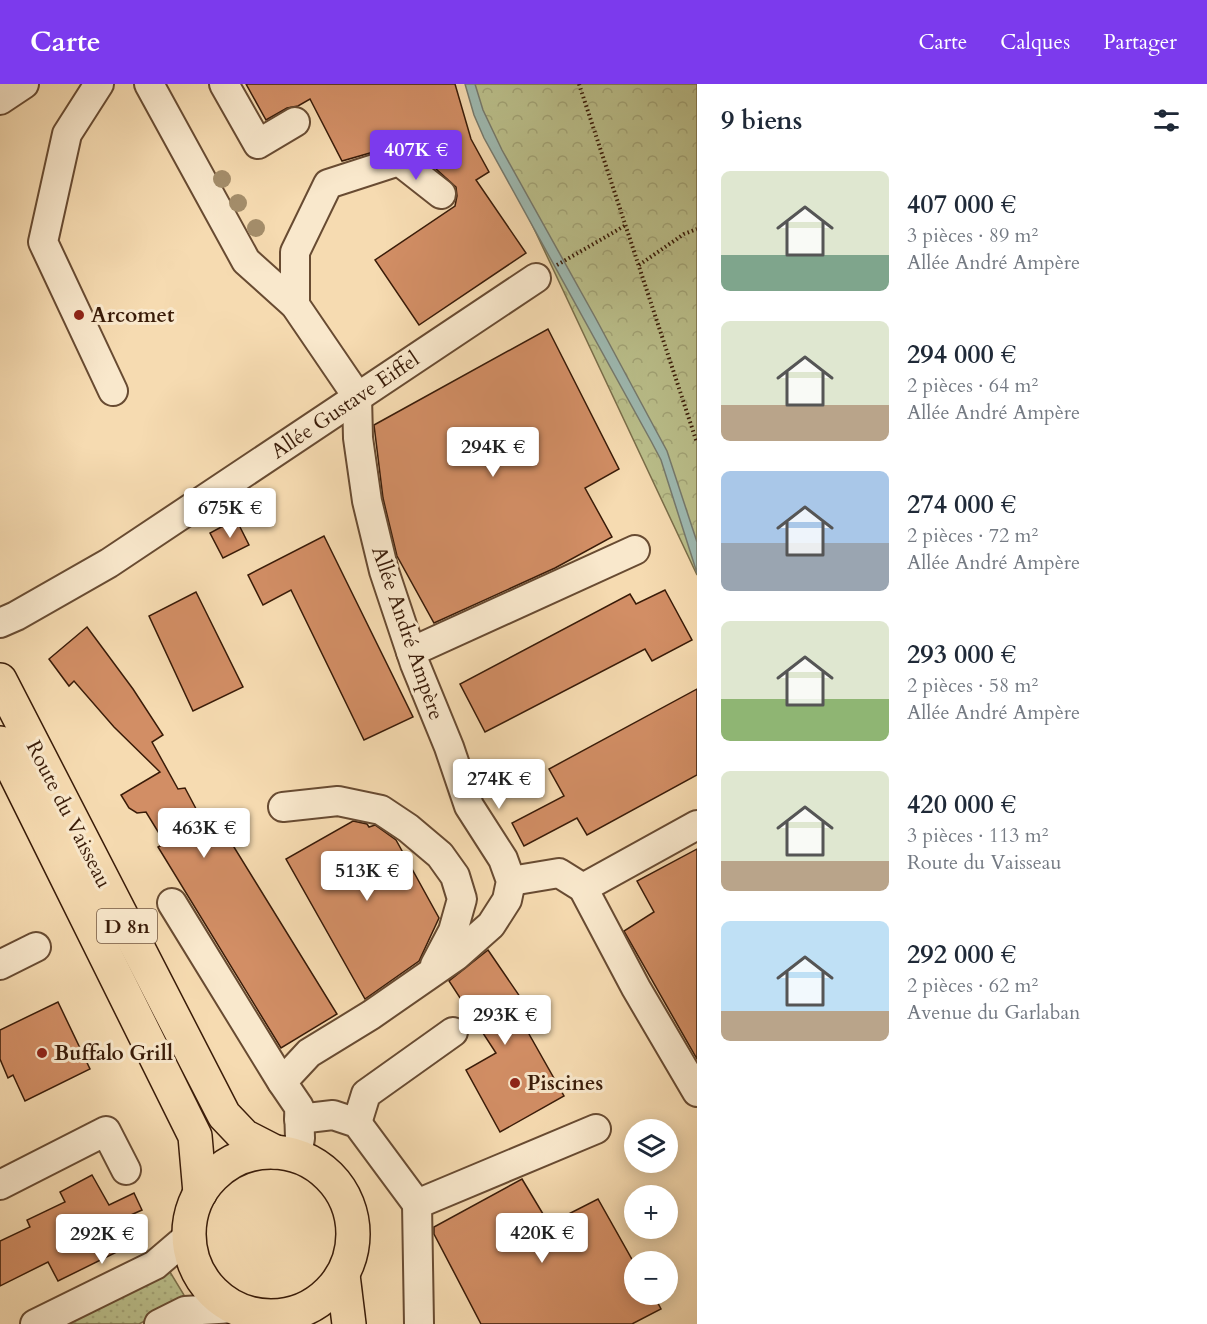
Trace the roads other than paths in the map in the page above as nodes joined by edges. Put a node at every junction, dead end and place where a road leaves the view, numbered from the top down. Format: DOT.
graph roads {
  1 [pos="24,84"];
  2 [pos="99,84"];
  3 [pos="224,84"];
  4 [pos="152,85"];
  5 [pos="0,100"];
  6 [pos="295,122"];
  7 [pos="441,194"];
  8 [pos="536,278"];
  9 [pos="295,305"];
  10 [pos="351,387"];
  11 [pos="113,391"];
  12 [pos="635,550"];
  13 [pos="0,623"];
  14 [pos="411,652"];
  15 [pos="0,680"];
  16 [pos="0,743"];
  17 [pos="283,807"];
  18 [pos="697,825"];
  19 [pos="511,881"];
  20 [pos="584,888"];
  21 [pos="172,903"];
  22 [pos="36,947"];
  23 [pos="0,965"];
  24 [pos="432,972"];
  25 [pos="453,1032"];
  26 [pos="282,1082"];
  27 [pos="697,1092"];
  28 [pos="299,1119"];
  29 [pos="357,1123"];
  30 [pos="596,1129"];
  31 [pos="286,1154"];
  32 [pos="126,1170"];
  33 [pos="0,1185"];
  34 [pos="200,1193"];
  35 [pos="417,1204"];
  36 [pos="189,1236"];
  37 [pos="343,1275"];
  38 [pos="235,1308"];
  39 [pos="282,1320"];
  40 [pos="36,1324"];
  41 [pos="159,1324"];
  42 [pos="349,1324"];
  43 [pos="419,1324"];
  1 -- 5 [label="street"];
  2 -- 11 [label="street"];
  3 -- 6 [label="street"];
  4 -- 9 [label="street"];
  7 -- 9 [label="street"];
  8 -- 10 [label="street, Allée Gustave Eiffel"];
  9 -- 10 [label="street"];
  10 -- 13 [label="street, Allée Gustave Eiffel"];
  10 -- 14 [label="street, Allée André Ampère"];
  12 -- 14 [label="street"];
  14 -- 19 [label="street, Allée André Ampère"];
  15 -- 31 [label="main road, Route du Vaisseau / D 8n"];
  16 -- 34 [label="main road, Route du Vaisseau / D 8N"];
  17 -- 24 [label="street"];
  18 -- 20 [label="street"];
  19 -- 20 [label="street"];
  19 -- 24 [label="street"];
  20 -- 27 [label="street"];
  21 -- 26 [label="street"];
  22 -- 23 [label="street"];
  24 -- 26 [label="street"];
  25 -- 29 [label="street"];
  26 -- 28 [label="street"];
  28 -- 29 [label="street"];
  28 -- 31 [label="street"];
  29 -- 35 [label="street"];
  30 -- 35 [label="street"];
  31 -- 34 [label="main road"];
  31 -- 37 [label="main road"];
  32 -- 33 [label="street"];
  34 -- 36 [label="main road"];
  35 -- 43 [label="street"];
  36 -- 38 [label="main road"];
  36 -- 40 [label="street"];
  37 -- 39 [label="main road"];
  37 -- 42 [label="main road"];
  38 -- 39 [label="main road"];
  38 -- 41 [label="street"];
}
